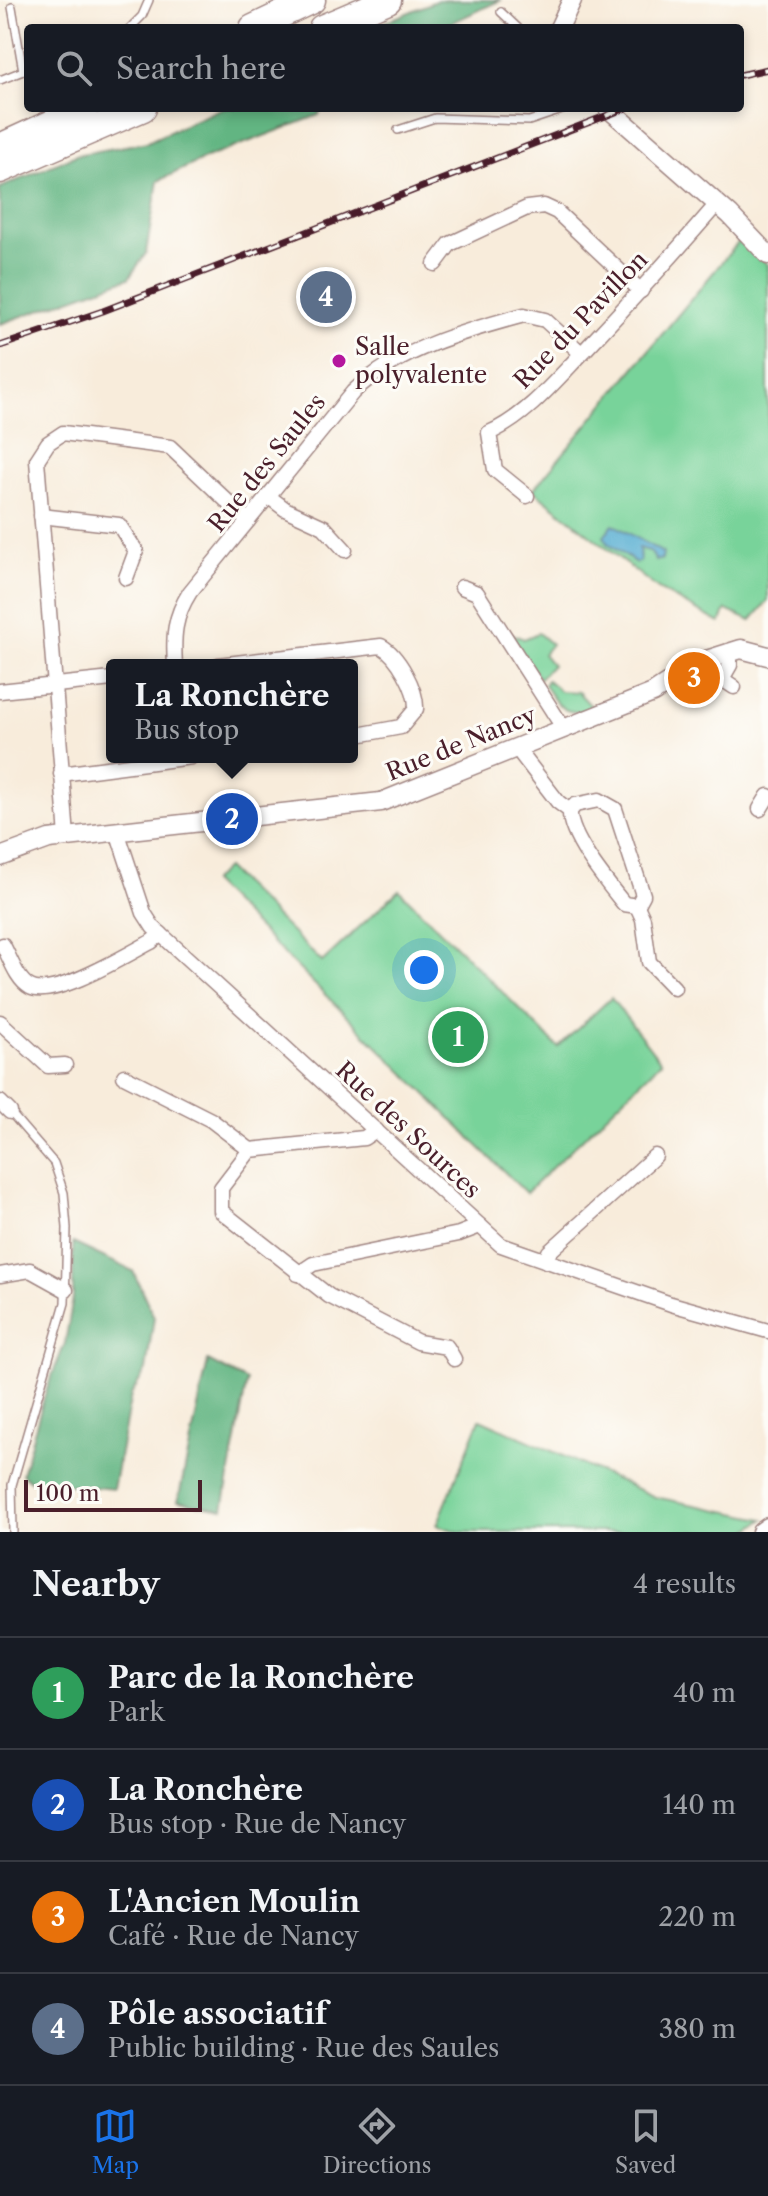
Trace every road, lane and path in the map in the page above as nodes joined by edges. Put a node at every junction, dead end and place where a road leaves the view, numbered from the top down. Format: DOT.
graph roads {
  1 [pos="312,0"];
  2 [pos="388,0"];
  3 [pos="572,0"];
  4 [pos="146,2"];
  5 [pos="12,7"];
  6 [pos="501,12"];
  7 [pos="132,24"];
  8 [pos="261,24"];
  9 [pos="331,24"];
  10 [pos="514,24"];
  11 [pos="561,24"];
  12 [pos="24,65"];
  13 [pos="24,70"];
  14 [pos="1,78"];
  15 [pos="76,112"];
  16 [pos="134,112"];
  17 [pos="556,112"];
  18 [pos="613,112"];
  19 [pos="398,130"];
  20 [pos="0,147"];
  21 [pos="0,170"];
  22 [pos="717,204"];
  23 [pos="768,255"];
  24 [pos="435,264"];
  25 [pos="641,291"];
  26 [pos="581,353"];
  27 [pos="268,496"];
  28 [pos="527,496"];
  29 [pos="41,516"];
  30 [pos="248,521"];
  31 [pos="345,550"];
  32 [pos="126,578"];
  33 [pos="462,587"];
  34 [pos="729,651"];
  35 [pos="768,656"];
  36 [pos="175,659"];
  37 [pos="269,659"];
  38 [pos="106,680"];
  39 [pos="54,687"];
  40 [pos="734,687"];
  41 [pos="0,691"];
  42 [pos="564,729"];
  43 [pos="358,735"];
  44 [pos="518,750"];
  45 [pos="145,763"];
  46 [pos="61,774"];
  47 [pos="570,811"];
  48 [pos="117,831"];
  49 [pos="67,837"];
  50 [pos="0,857"];
  51 [pos="637,906"];
  52 [pos="161,934"];
  53 [pos="3,945"];
  54 [pos="674,988"];
  55 [pos="0,1022"];
  56 [pos="65,1065"];
  57 [pos="124,1076"];
  58 [pos="5,1107"];
  59 [pos="376,1130"];
  60 [pos="250,1150"];
  61 [pos="655,1156"];
  62 [pos="480,1226"];
  63 [pos="546,1261"];
  64 [pos="298,1274"];
  65 [pos="0,1275"];
  66 [pos="66,1290"];
  67 [pos="768,1331"];
  68 [pos="454,1359"];
  69 [pos="768,1527"];
  70 [pos="13,1532"];
  71 [pos="761,1532"];
  1 -- 8 [label="highway"];
  2 -- 9 [label="highway"];
  3 -- 11 [label="street"];
  4 -- 7 [label="lane"];
  5 -- 12 [label="lane"];
  6 -- 10 [label="lane"];
  13 -- 14 [label="lane"];
  15 -- 20 [label="highway"];
  16 -- 21 [label="highway"];
  17 -- 19 [label="lane"];
  18 -- 22 [label="street"];
  22 -- 23 [label="street"];
  22 -- 25 [label="street, Rue du Pavillon"];
  24 -- 25 [label="street"];
  25 -- 26 [label="street, Rue du Pavillon"];
  26 -- 27 [label="street, Rue des Saules"];
  26 -- 28 [label="street, Rue du Pavillon"];
  27 -- 30 [label="street, Rue des Saules"];
  27 -- 31 [label="street"];
  29 -- 30 [label="street"];
  29 -- 32 [label="street"];
  29 -- 39 [label="street"];
  30 -- 36 [label="street, Rue des Saules"];
  33 -- 42 [label="street"];
  34 -- 35 [label="street"];
  34 -- 40 [label="street"];
  34 -- 42 [label="street, Rue de Nancy"];
  37 -- 43 [label="street"];
  38 -- 39 [label="street"];
  39 -- 41 [label="street"];
  39 -- 46 [label="street"];
  42 -- 44 [label="street, Rue de Nancy"];
  44 -- 47 [label="street"];
  44 -- 48 [label="street, Rue de Nancy"];
  45 -- 46 [label="street"];
  46 -- 49 [label="street"];
  47 -- 51 [label="street"];
  47 -- 51 [label="street"];
  48 -- 49 [label="street, Rue de Nancy"];
  48 -- 52 [label="street, Rue des Sources"];
  49 -- 50 [label="street, Rue de Nancy"];
  51 -- 54 [label="street"];
  52 -- 53 [label="street"];
  52 -- 59 [label="street, Rue des Sources"];
  55 -- 56 [label="street"];
  57 -- 60 [label="street"];
  58 -- 66 [label="lane"];
  59 -- 60 [label="street"];
  59 -- 62 [label="street, Rue des Sources"];
  60 -- 64 [label="street"];
  61 -- 63 [label="street"];
  62 -- 63 [label="street, Rue des Sources"];
  62 -- 64 [label="street"];
  63 -- 67 [label="street, Rue des Sources"];
  64 -- 68 [label="street"];
  65 -- 66 [label="street"];
  66 -- 70 [label="lane"];
  69 -- 71 [label="street"];
}
